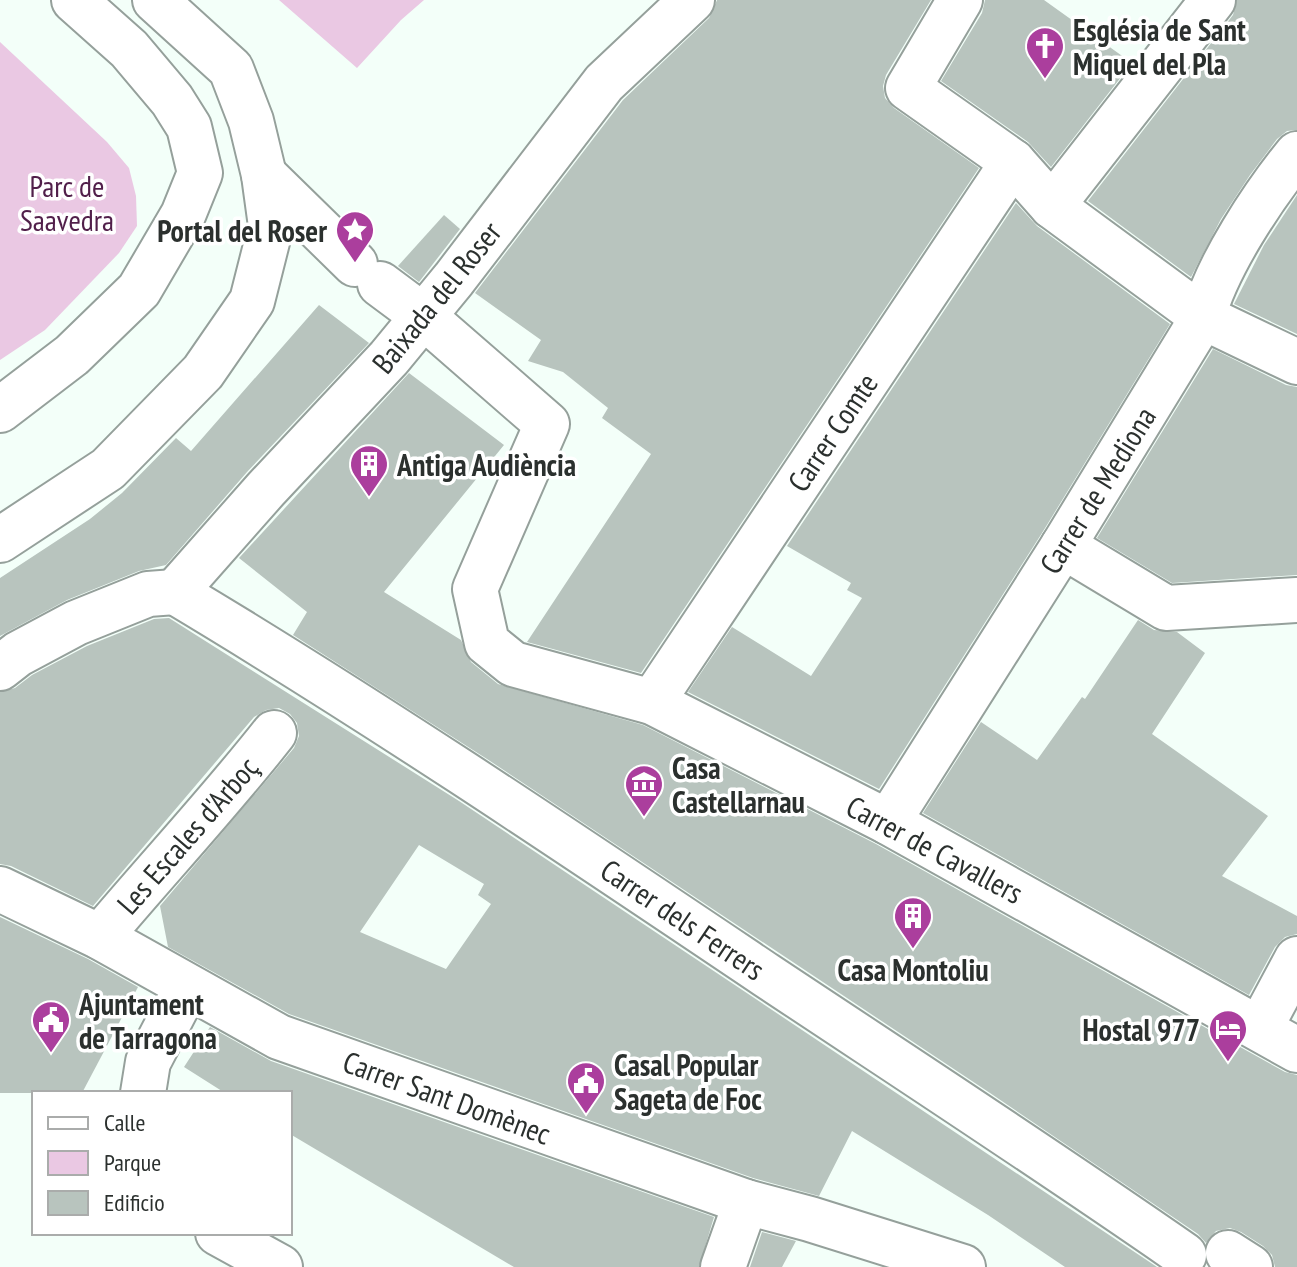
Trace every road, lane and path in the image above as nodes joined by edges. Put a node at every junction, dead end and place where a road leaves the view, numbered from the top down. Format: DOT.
graph roads {
  1 [pos="74,0"];
  2 [pos="155,0"];
  3 [pos="692,0"];
  4 [pos="960,0"];
  5 [pos="1213,0"];
  6 [pos="1297,154"];
  7 [pos="1013,162"];
  8 [pos="264,175"];
  9 [pos="1052,206"];
  10 [pos="423,316"];
  11 [pos="1203,317"];
  12 [pos="1297,362"];
  13 [pos="0,410"];
  14 [pos="0,540"];
  15 [pos="1063,546"];
  16 [pos="175,592"];
  17 [pos="1297,600"];
  18 [pos="0,668"];
  19 [pos="652,702"];
  20 [pos="274,733"];
  21 [pos="888,822"];
  22 [pos="0,889"];
  23 [pos="100,937"];
  24 [pos="1297,959"];
  25 [pos="187,987"];
  26 [pos="1260,1028"];
  27 [pos="1297,1050"];
  28 [pos="143,1091"];
  29 [pos="746,1202"];
  30 [pos="221,1235"];
  31 [pos="1184,1255"];
  32 [pos="270,1264"];
  33 [pos="723,1267"];
  34 [pos="963,1267"];
  1 -- 13 [label="street"];
  2 -- 8 [label="street"];
  3 -- 10 [label="street, Baixada del Roser"];
  4 -- 7 [label="street"];
  5 -- 9 [label="street"];
  6 -- 11 [label="street, Carrer de Mediona"];
  7 -- 9 [label="street"];
  7 -- 19 [label="street, Carrer Comte"];
  8 -- 10 [label="street"];
  8 -- 14 [label="street"];
  9 -- 11 [label="street"];
  10 -- 16 [label="street, Baixada del Roser"];
  10 -- 19 [label="street, Carrer de Cavallers"];
  11 -- 12 [label="street"];
  11 -- 15 [label="street, Carrer de Mediona"];
  15 -- 17 [label="street"];
  15 -- 21 [label="street, Carrer de Mediona"];
  16 -- 18 [label="street"];
  16 -- 31 [label="street, Carrer dels Ferrers"];
  19 -- 21 [label="street, Carrer de Cavallers"];
  20 -- 23 [label="street, Les Escales d'Arboç"];
  21 -- 26 [label="street, Carrer de Cavallers"];
  22 -- 23 [label="street, Carrer Sant Domènec"];
  23 -- 25 [label="street, Carrer Sant Domènec"];
  24 -- 26 [label="street"];
  25 -- 28 [label="street"];
  25 -- 29 [label="street, Carrer Sant Domènec"];
  26 -- 27 [label="street, Carrer de Cavallers"];
  29 -- 33 [label="street"];
  29 -- 34 [label="street, Carrer Sant Domènec"];
  30 -- 32 [label="street"];
}
